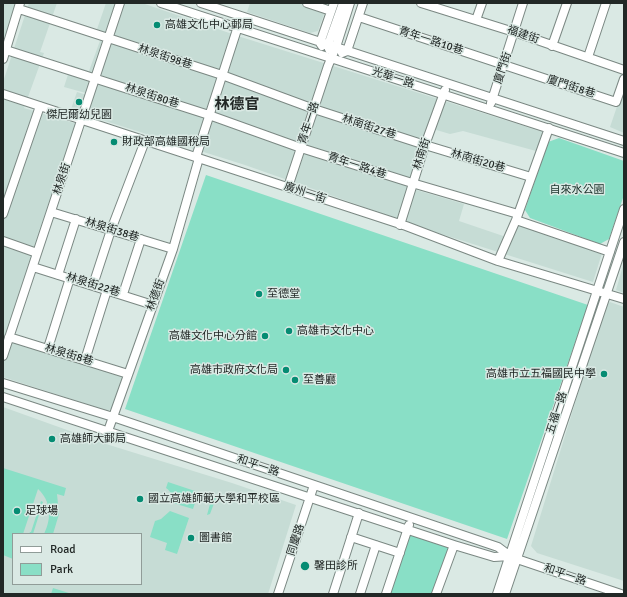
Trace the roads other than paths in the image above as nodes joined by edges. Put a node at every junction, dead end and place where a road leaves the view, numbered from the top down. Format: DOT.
graph roads {
  1 [pos="120,3"];
  2 [pos="161,3"];
  3 [pos="201,3"];
  4 [pos="307,3"];
  5 [pos="334,3"];
  6 [pos="343,3"];
  7 [pos="350,3"];
  8 [pos="363,3"];
  9 [pos="421,3"];
  10 [pos="482,3"];
  11 [pos="523,3"];
  12 [pos="567,3"];
  13 [pos="606,3"];
  14 [pos="174,5"];
  15 [pos="19,6"];
  16 [pos="438,6"];
  17 [pos="331,11"];
  18 [pos="241,17"];
  19 [pos="359,17"];
  20 [pos="476,20"];
  21 [pos="238,28"];
  22 [pos="514,32"];
  23 [pos="109,38"];
  24 [pos="328,45"];
  25 [pos="552,46"];
  26 [pos="6,50"];
  27 [pos="347,51"];
  28 [pos="588,57"];
  29 [pos="330,58"];
  30 [pos="3,59"];
  31 [pos="504,65"];
  32 [pos="624,70"];
  33 [pos="222,75"];
  34 [pos="95,78"];
  35 [pos="624,79"];
  36 [pos="447,84"];
  37 [pos="3,94"];
  38 [pos="443,94"];
  39 [pos="492,99"];
  40 [pos="40,106"];
  41 [pos="314,109"];
  42 [pos="489,109"];
  43 [pos="209,115"];
  44 [pos="82,120"];
  45 [pos="549,128"];
  46 [pos="144,141"];
  47 [pos="624,141"];
  48 [pos="425,145"];
  49 [pos="300,148"];
  50 [pos="624,153"];
  51 [pos="197,158"];
  52 [pos="531,177"];
  53 [pos="412,184"];
  54 [pos="288,188"];
  55 [pos="624,209"];
  56 [pos="51,212"];
  57 [pos="3,214"];
  58 [pos="517,217"];
  59 [pos="76,219"];
  60 [pos="400,225"];
  61 [pos="112,230"];
  62 [pos="141,239"];
  63 [pos="3,241"];
  64 [pos="624,242"];
  65 [pos="173,249"];
  66 [pos="610,252"];
  67 [pos="37,253"];
  68 [pos="498,260"];
  69 [pos="33,267"];
  70 [pos="58,275"];
  71 [pos="70,278"];
  72 [pos="93,285"];
  73 [pos="107,290"];
  74 [pos="597,292"];
  75 [pos="123,294"];
  76 [pos="607,294"];
  77 [pos="624,300"];
  78 [pos="153,304"];
  79 [pos="9,337"];
  80 [pos="48,348"];
  81 [pos="3,356"];
  82 [pos="85,360"];
  83 [pos="128,374"];
  84 [pos="3,384"];
  85 [pos="3,397"];
  86 [pos="113,417"];
  87 [pos="108,431"];
  88 [pos="314,485"];
  89 [pos="310,498"];
  90 [pos="359,513"];
  91 [pos="411,519"];
  92 [pos="408,530"];
  93 [pos="352,537"];
  94 [pos="376,545"];
  95 [pos="454,545"];
  96 [pos="400,552"];
  97 [pos="513,558"];
  98 [pos="278,594"];
  99 [pos="333,594"];
  100 [pos="360,594"];
  101 [pos="386,594"];
  102 [pos="436,594"];
  103 [pos="497,594"];
  104 [pos="505,594"];
  105 [pos="621,594"];
  1 -- 23 [label="street, 林泉街"];
  2 -- 14 [label="street, 光華一路"];
  3 -- 18 [label="street, 光華一路"];
  4 -- 17 [label="street"];
  5 -- 17 [label="street, 青年一路"];
  6 -- 24 [label="street, 青年一路"];
  7 -- 24 [label="street, 青年一路"];
  8 -- 19 [label="street"];
  9 -- 16 [label="street, 福建街"];
  10 -- 20 [label="street"];
  11 -- 22 [label="street, 廈門街"];
  12 -- 25 [label="street"];
  13 -- 28 [label="street"];
  14 -- 21 [label="street, 光華一路"];
  15 -- 23 [label="street, 林泉街98巷"];
  15 -- 26 [label="street"];
  16 -- 20 [label="street, 福建街"];
  17 -- 24 [label="street, 青年一路"];
  18 -- 21 [label="street, 林德街"];
  18 -- 24 [label="street, 光華一路"];
  19 -- 27 [label="street"];
  19 -- 31 [label="street, 青年一路10巷"];
  20 -- 22 [label="street, 福建街"];
  21 -- 29 [label="street, 光華一路"];
  21 -- 33 [label="street, 林德街"];
  22 -- 25 [label="street, 福建街"];
  22 -- 31 [label="street, 廈門街"];
  23 -- 33 [label="street, 林泉街98巷"];
  23 -- 34 [label="street, 林泉街"];
  24 -- 27 [label="street, 光華一路"];
  24 -- 29 [label="street"];
  24 -- 29 [label="street, 青年一路"];
  25 -- 28 [label="street, 福建街"];
  26 -- 30 [label="street"];
  26 -- 34 [label="street, 林泉街80巷"];
  27 -- 29 [label="street"];
  27 -- 36 [label="street, 光華一路"];
  28 -- 32 [label="street, 福建街"];
  29 -- 38 [label="street, 光華一路"];
  29 -- 41 [label="street, 青年一路"];
  31 -- 35 [label="street, 廈門街8巷"];
  31 -- 39 [label="street, 廈門街"];
  33 -- 41 [label="street, 林泉街98巷"];
  33 -- 43 [label="street, 林德街"];
  34 -- 43 [label="street, 林泉街80巷"];
  34 -- 44 [label="street, 林泉街"];
  36 -- 38 [label="street, 林南街"];
  36 -- 39 [label="street, 光華一路"];
  37 -- 40 [label="street, 廣州一街"];
  38 -- 42 [label="street, 光華一路"];
  38 -- 48 [label="street, 林南街"];
  39 -- 42 [label="street, 廈門街"];
  39 -- 47 [label="street, 光華一路"];
  40 -- 44 [label="street, 廣州一街"];
  40 -- 57 [label="street"];
  41 -- 48 [label="street, 林南街27巷"];
  41 -- 49 [label="street, 青年一路"];
  42 -- 45 [label="street, 光華一路"];
  43 -- 49 [label="street, 林泉街80巷"];
  43 -- 51 [label="street, 林德街"];
  44 -- 46 [label="street, 廣州一街"];
  44 -- 56 [label="street, 林泉街"];
  45 -- 50 [label="street, 光華一路"];
  45 -- 52 [label="street"];
  46 -- 51 [label="street, 廣州一街"];
  46 -- 61 [label="street"];
  48 -- 52 [label="street, 林南街20巷"];
  48 -- 53 [label="street, 林南街"];
  49 -- 53 [label="street, 青年一路4巷"];
  49 -- 54 [label="street, 青年一路"];
  51 -- 54 [label="street, 廣州一街"];
  51 -- 65 [label="street, 林德街"];
  52 -- 58 [label="street"];
  53 -- 58 [label="street, 青年一路4巷"];
  53 -- 60 [label="street, 林南街"];
  54 -- 60 [label="street, 廣州一街"];
  55 -- 66 [label="street, 五福一路"];
  56 -- 59 [label="street, 林泉街38巷"];
  56 -- 67 [label="street, 林泉街"];
  58 -- 66 [label="street, 青年一路4巷"];
  58 -- 68 [label="street"];
  59 -- 61 [label="street, 林泉街38巷"];
  59 -- 70 [label="street"];
  60 -- 68 [label="street, 廣州一街"];
  61 -- 62 [label="street, 林泉街38巷"];
  61 -- 72 [label="street"];
  62 -- 65 [label="street, 林泉街38巷"];
  62 -- 75 [label="street"];
  63 -- 67 [label="street"];
  64 -- 76 [label="street, 五福一路"];
  65 -- 78 [label="street, 林德街"];
  66 -- 74 [label="street, 五福一路"];
  67 -- 69 [label="street, 林泉街"];
  68 -- 74 [label="street, 廣州一街"];
  69 -- 70 [label="street, 林泉街22巷"];
  69 -- 79 [label="street, 林泉街"];
  70 -- 71 [label="street, 林泉街22巷"];
  71 -- 72 [label="street, 林泉街22巷"];
  71 -- 80 [label="street"];
  72 -- 73 [label="street, 林泉街22巷"];
  73 -- 75 [label="street, 林泉街22巷"];
  73 -- 82 [label="street"];
  74 -- 76 [label="street, 廣州一街"];
  74 -- 97 [label="street, 五福一路"];
  75 -- 78 [label="street, 林泉街22巷"];
  76 -- 77 [label="street, 廣州一街"];
  76 -- 97 [label="street, 五福一路"];
  78 -- 83 [label="street, 林德街"];
  79 -- 80 [label="street, 林泉街8巷"];
  79 -- 81 [label="street, 林泉街"];
  80 -- 82 [label="street, 林泉街8巷"];
  82 -- 83 [label="street, 林泉街8巷"];
  83 -- 86 [label="street, 林德街"];
  84 -- 86 [label="street, 和平一路"];
  85 -- 87 [label="street, 和平一路"];
  86 -- 87 [label="street, 林德街"];
  86 -- 88 [label="street, 和平一路"];
  87 -- 89 [label="street, 和平一路"];
  88 -- 89 [label="street, 同慶路"];
  88 -- 91 [label="street, 和平一路"];
  89 -- 90 [label="street, 和平一路"];
  89 -- 98 [label="street, 同慶路"];
  90 -- 92 [label="street, 和平一路"];
  90 -- 93 [label="street"];
  91 -- 92 [label="street"];
  91 -- 97 [label="street, 和平一路"];
  92 -- 95 [label="street, 和平一路"];
  92 -- 96 [label="street"];
  93 -- 94 [label="street"];
  93 -- 99 [label="street"];
  94 -- 96 [label="street"];
  94 -- 100 [label="street"];
  95 -- 97 [label="street, 和平一路"];
  95 -- 102 [label="street"];
  96 -- 101 [label="street"];
  97 -- 103 [label="street, 五福一路"];
  97 -- 104 [label="street, 五福一路"];
  97 -- 105 [label="street, 和平一路"];
}
